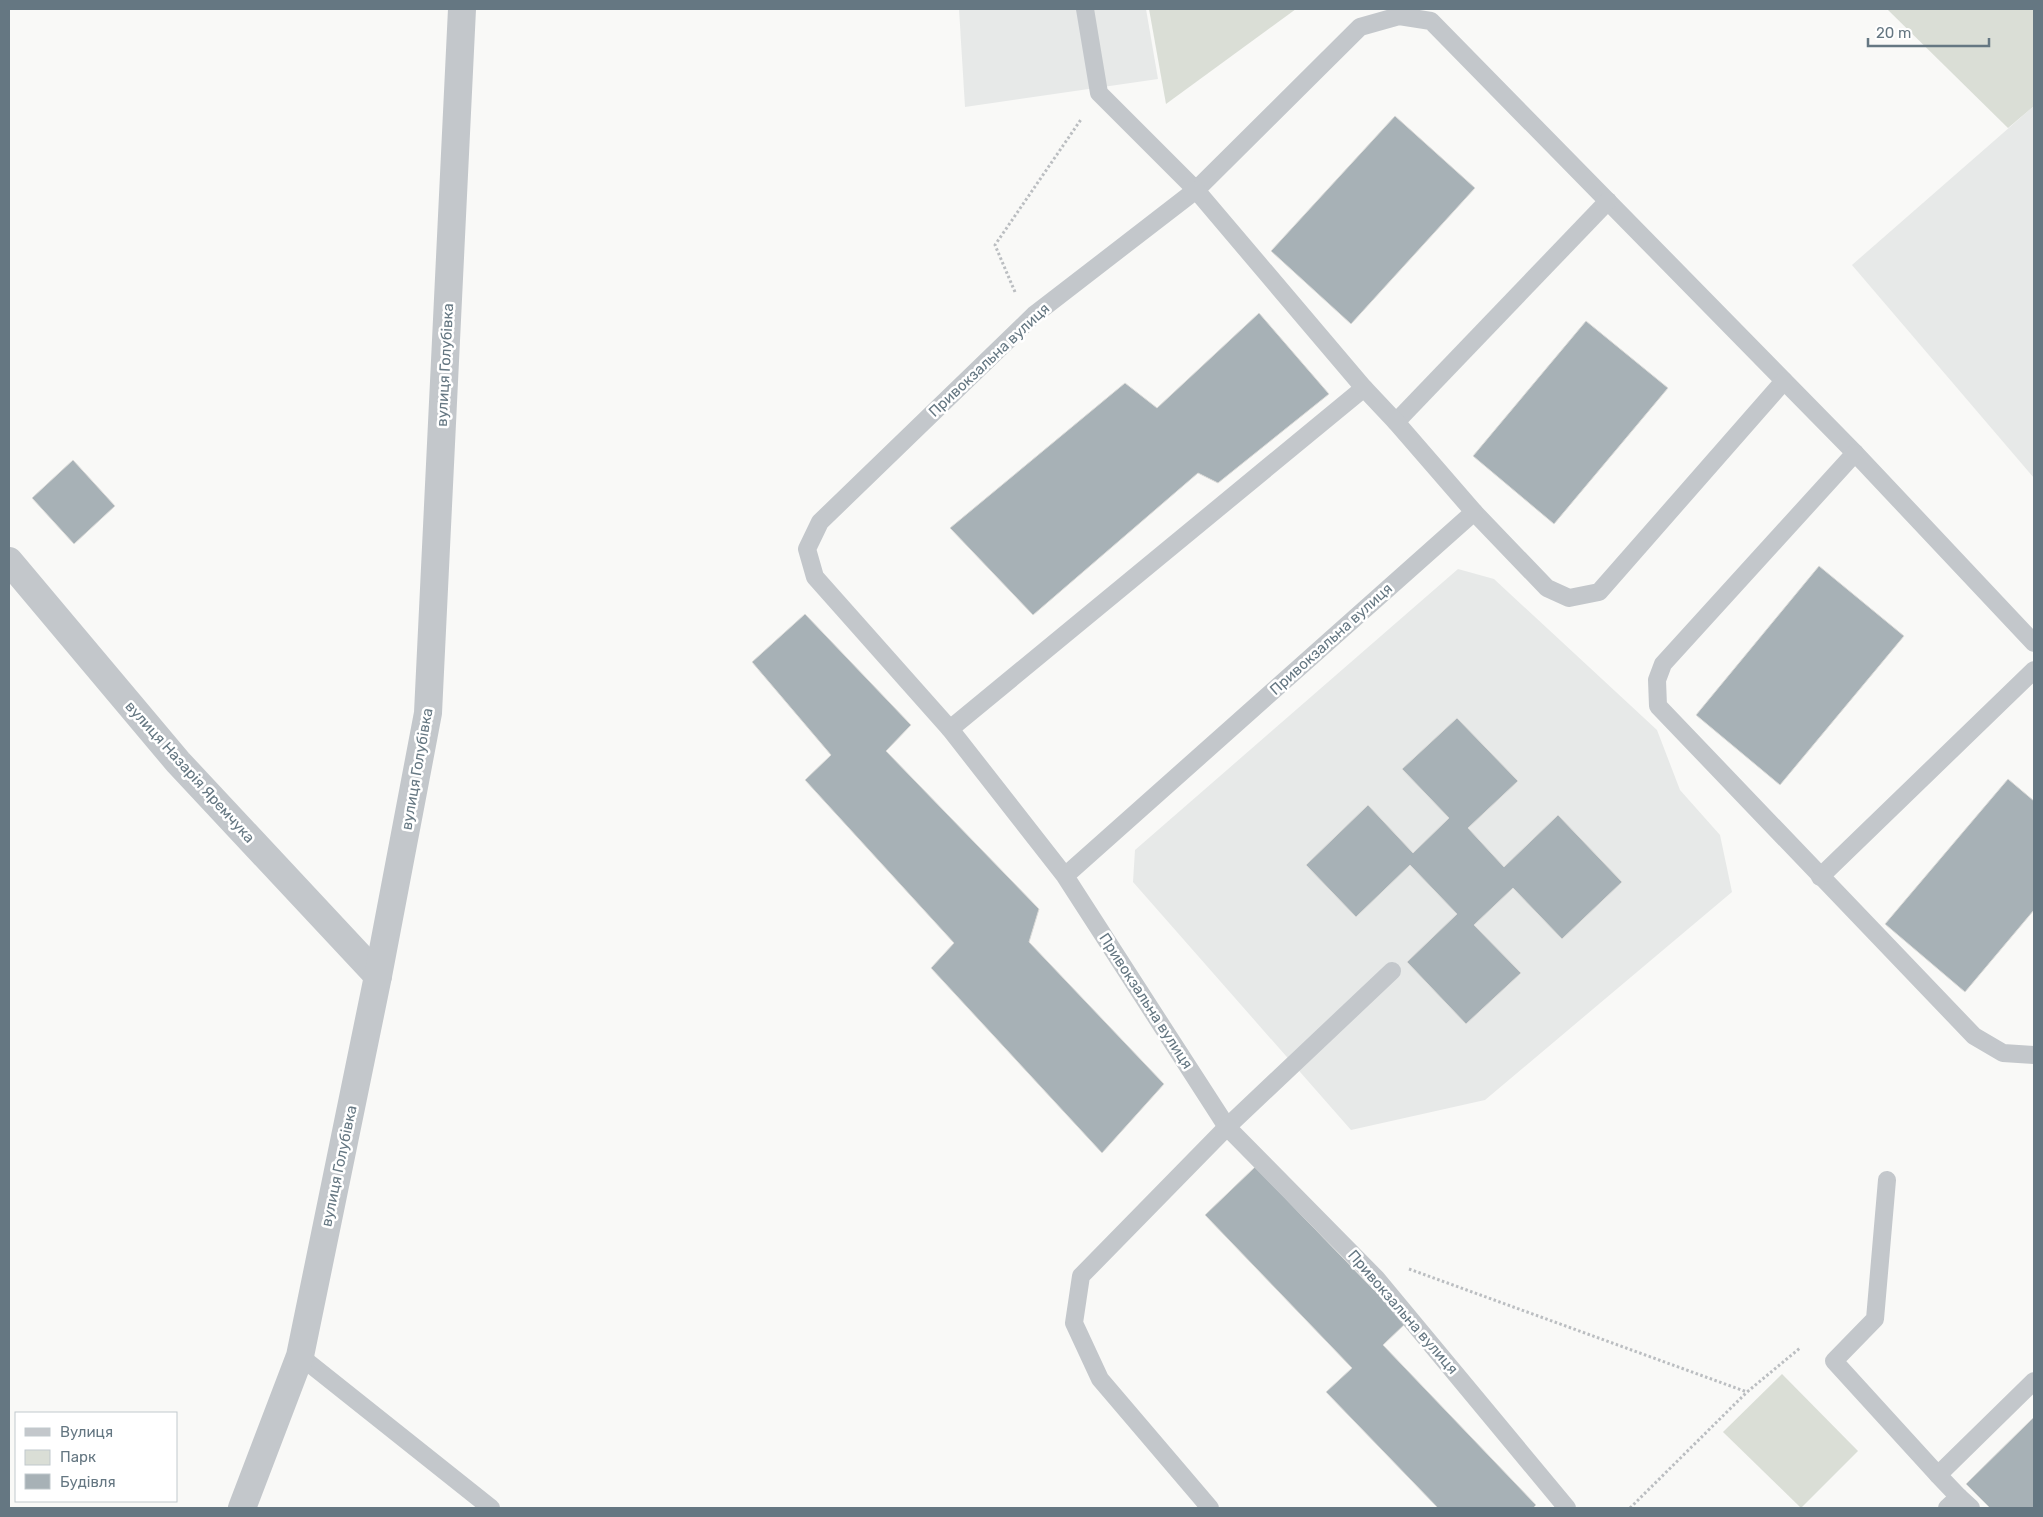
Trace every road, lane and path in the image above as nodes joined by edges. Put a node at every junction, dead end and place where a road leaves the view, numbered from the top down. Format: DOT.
graph roads {
  1 [pos="462,9"];
  2 [pos="1085,9"];
  3 [pos="1099,93"];
  4 [pos="1196,190"];
  5 [pos="1608,201"];
  6 [pos="1034,315"];
  7 [pos="1784,381"];
  8 [pos="1364,388"];
  9 [pos="1396,422"];
  10 [pos="1855,453"];
  11 [pos="1474,512"];
  12 [pos="9,561"];
  13 [pos="2034,643"];
  14 [pos="2034,670"];
  15 [pos="950,730"];
  16 [pos="1065,876"];
  17 [pos="1820,877"];
  18 [pos="1392,971"];
  19 [pos="378,976"];
  20 [pos="2034,1055"];
  21 [pos="1227,1126"];
  22 [pos="1887,1180"];
  23 [pos="1401,1266"];
  24 [pos="1800,1348"];
  25 [pos="300,1356"];
  26 [pos="2034,1382"];
  27 [pos="1747,1392"];
  28 [pos="1938,1476"];
  29 [pos="1959,1504"];
  30 [pos="242,1508"];
  31 [pos="491,1508"];
  32 [pos="1210,1508"];
  33 [pos="1567,1508"];
  34 [pos="1630,1508"];
  1 -- 19 [label="street, вулиця Голубівка"];
  2 -- 3 [label="lane"];
  3 -- 4 [label="lane"];
  3 -- 6 [label="path"];
  4 -- 5 [label="lane, Привокзальна вулиця"];
  4 -- 6 [label="lane, Привокзальна вулиця"];
  4 -- 8 [label="lane"];
  5 -- 7 [label="lane, Привокзальна вулиця"];
  5 -- 9 [label="lane"];
  6 -- 15 [label="lane, Привокзальна вулиця"];
  7 -- 10 [label="lane, Привокзальна вулиця"];
  7 -- 11 [label="lane"];
  8 -- 9 [label="lane"];
  8 -- 15 [label="lane"];
  9 -- 11 [label="lane"];
  10 -- 13 [label="lane, Привокзальна вулиця"];
  10 -- 17 [label="lane"];
  11 -- 16 [label="lane, Привокзальна вулиця"];
  12 -- 19 [label="street, вулиця Назарія Яремчука"];
  14 -- 17 [label="lane"];
  15 -- 16 [label="lane, Привокзальна вулиця"];
  16 -- 21 [label="lane, Привокзальна вулиця"];
  17 -- 20 [label="lane"];
  18 -- 21 [label="lane"];
  19 -- 25 [label="street, вулиця Голубівка"];
  21 -- 32 [label="lane"];
  21 -- 33 [label="lane, Привокзальна вулиця"];
  22 -- 28 [label="lane"];
  23 -- 27 [label="path"];
  24 -- 27 [label="path"];
  25 -- 30 [label="street, вулиця Голубівка"];
  25 -- 31 [label="lane"];
  26 -- 28 [label="lane"];
  27 -- 34 [label="path"];
  28 -- 29 [label="lane"];
}
